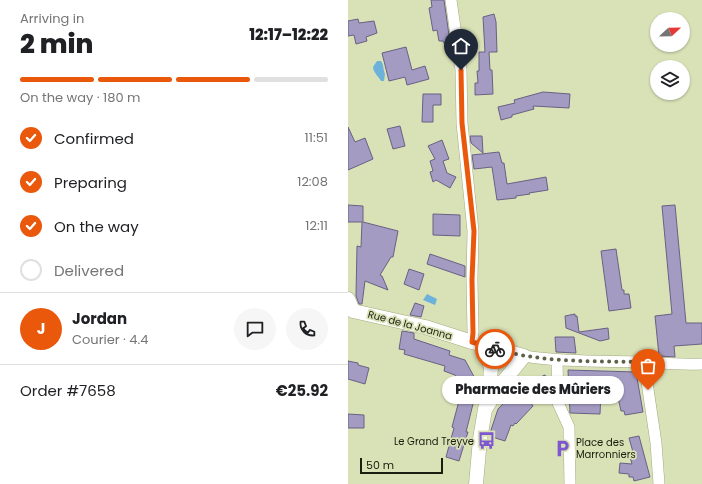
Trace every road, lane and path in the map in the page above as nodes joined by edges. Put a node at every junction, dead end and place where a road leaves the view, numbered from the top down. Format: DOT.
graph roads {
  1 [pos="450,0"];
  2 [pos="350,307"];
  3 [pos="478,344"];
  4 [pos="510,353"];
  5 [pos="524,356"];
  6 [pos="557,360"];
  7 [pos="644,362"];
  8 [pos="702,364"];
  9 [pos="490,380"];
  10 [pos="486,408"];
  11 [pos="476,484"];
  12 [pos="570,484"];
  13 [pos="659,484"];
  1 -- 3 [label="street"];
  2 -- 3 [label="street, Rue de la Joanna"];
  3 -- 4 [label="street, Rue de la Joanna"];
  3 -- 9 [label="street"];
  4 -- 5 [label="street, Rue de la Joanna"];
  4 -- 9 [label="street"];
  5 -- 6 [label="street"];
  5 -- 10 [label="street"];
  6 -- 7 [label="street"];
  6 -- 12 [label="street"];
  7 -- 8 [label="street"];
  7 -- 13 [label="street"];
  9 -- 10 [label="street"];
  10 -- 11 [label="street"];
}
